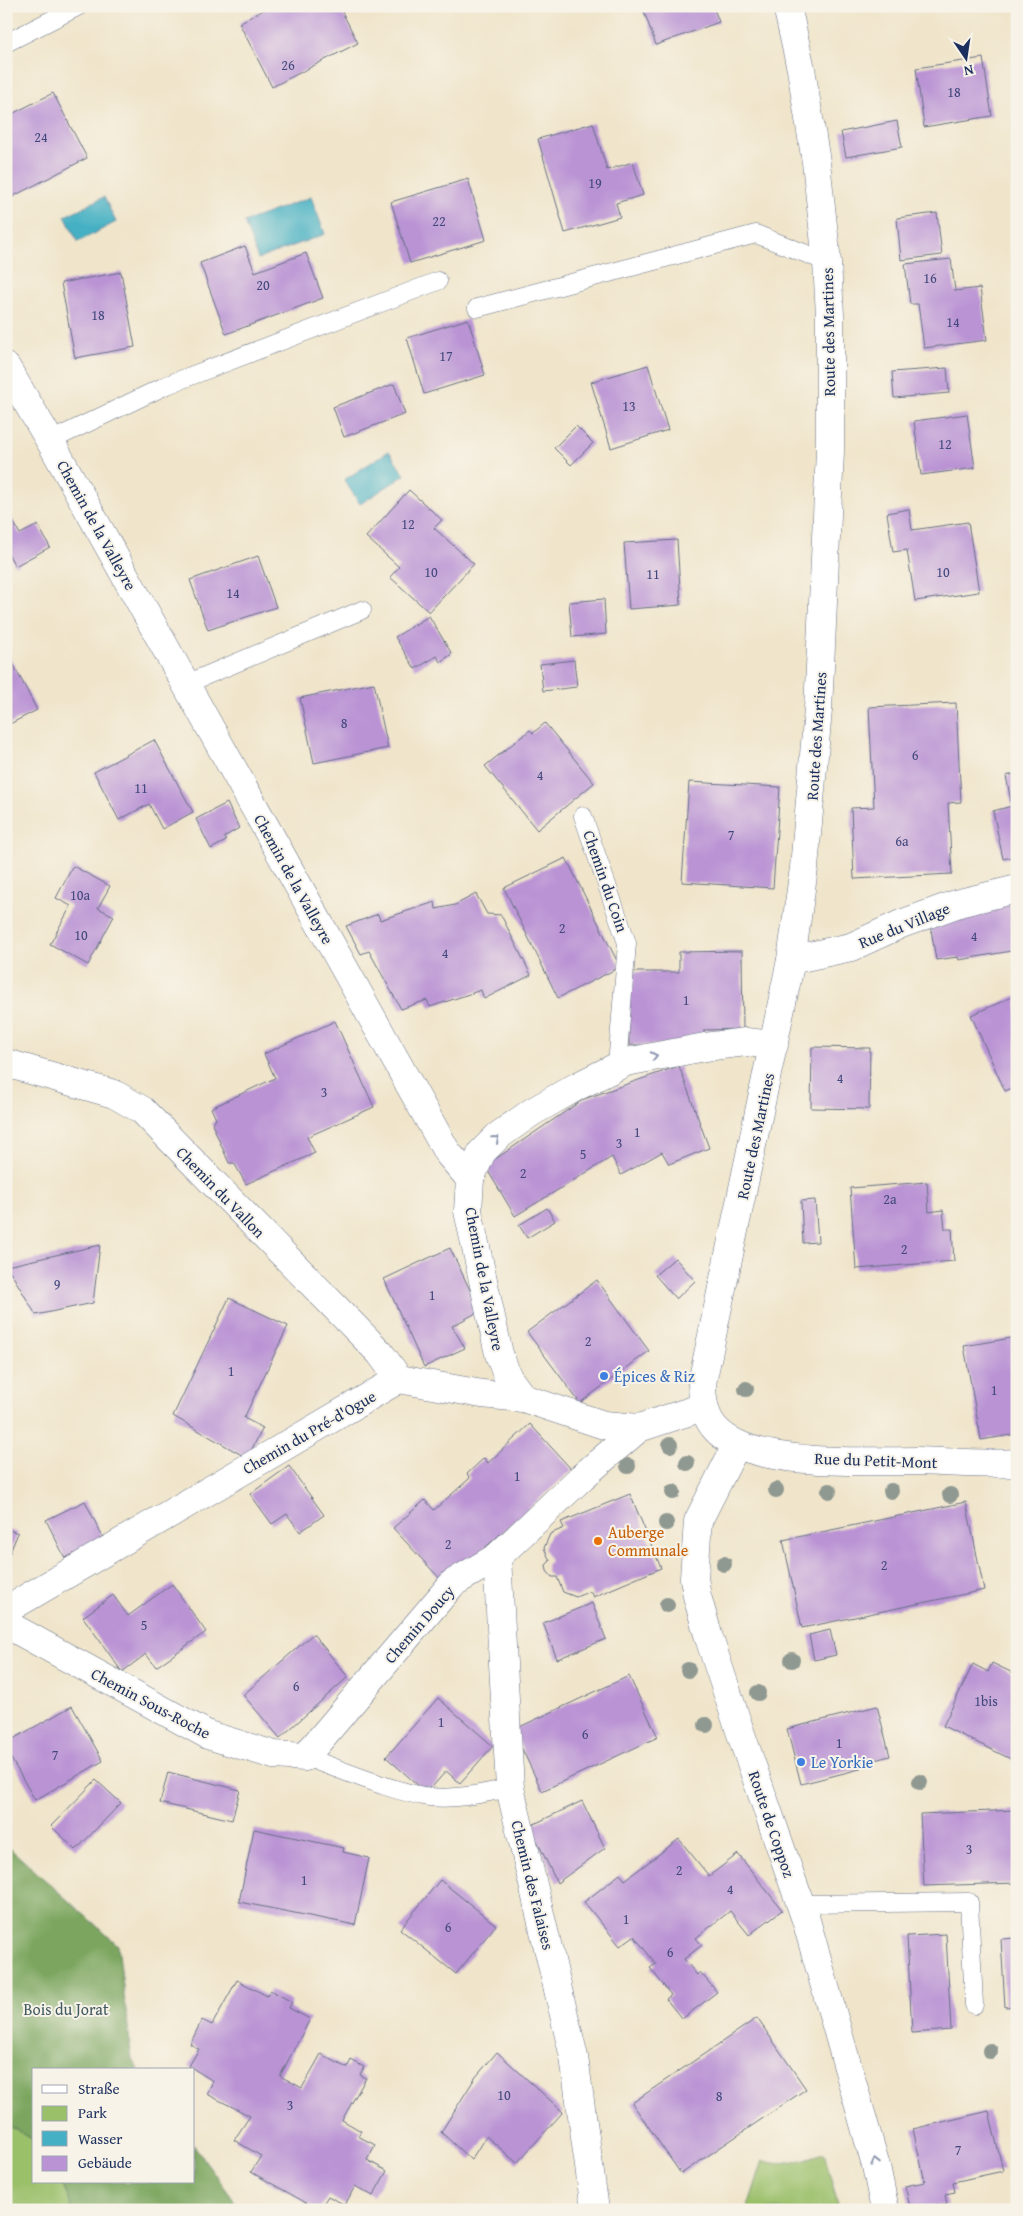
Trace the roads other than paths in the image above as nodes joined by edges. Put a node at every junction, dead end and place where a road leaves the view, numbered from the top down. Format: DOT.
graph roads {
  1 [pos="80,6"];
  2 [pos="787,6"];
  3 [pos="6,43"];
  4 [pos="827,262"];
  5 [pos="438,281"];
  6 [pos="477,308"];
  7 [pos="8,374"];
  8 [pos="50,442"];
  9 [pos="362,610"];
  10 [pos="186,684"];
  11 [pos="583,816"];
  12 [pos="1017,889"];
  13 [pos="791,960"];
  14 [pos="774,1045"];
  15 [pos="6,1063"];
  16 [pos="616,1066"];
  17 [pos="470,1179"];
  18 [pos="399,1379"];
  19 [pos="523,1398"];
  20 [pos="703,1407"];
  21 [pos="639,1428"];
  22 [pos="737,1444"];
  23 [pos="1017,1463"];
  24 [pos="496,1557"];
  25 [pos="6,1610"];
  26 [pos="6,1624"];
  27 [pos="305,1757"];
  28 [pos="510,1788"];
  29 [pos="801,1904"];
  30 [pos="974,2005"];
  31 [pos="595,2210"];
  32 [pos="885,2210"];
  1 -- 3 [label="lane"];
  2 -- 4 [label="street, Route des Martines"];
  4 -- 6 [label="lane"];
  4 -- 13 [label="street, Route des Martines"];
  5 -- 8 [label="lane"];
  7 -- 8 [label="street, Chemin de la Valleyre"];
  8 -- 10 [label="street, Chemin de la Valleyre"];
  9 -- 10 [label="lane"];
  10 -- 17 [label="street, Chemin de la Valleyre"];
  11 -- 16 [label="lane, Chemin du Coin"];
  12 -- 13 [label="street, Rue du Village"];
  13 -- 14 [label="street, Route des Martines"];
  16 -- 14 [label="street, one-way"];
  14 -- 20 [label="street, Route des Martines"];
  15 -- 18 [label="street, Chemin du Vallon"];
  17 -- 16 [label="street, one-way"];
  17 -- 19 [label="street, Chemin de la Valleyre"];
  18 -- 19 [label="street"];
  18 -- 25 [label="street, Chemin du Pré-d'Ogue"];
  19 -- 21 [label="street"];
  20 -- 21 [label="street"];
  20 -- 22 [label="street, Route des Martines"];
  21 -- 24 [label="street, Chemin Doucy"];
  22 -- 23 [label="street, Rue du Petit-Mont"];
  22 -- 29 [label="street, Route de Coppoz"];
  24 -- 27 [label="street, Chemin Doucy"];
  24 -- 28 [label="street, Chemin des Falaises"];
  26 -- 27 [label="street, Chemin Sous-Roche"];
  27 -- 28 [label="lane"];
  28 -- 31 [label="street, Chemin des Falaises"];
  29 -- 30 [label="lane"];
  32 -- 29 [label="street, Route de Coppoz, one-way"];
}
